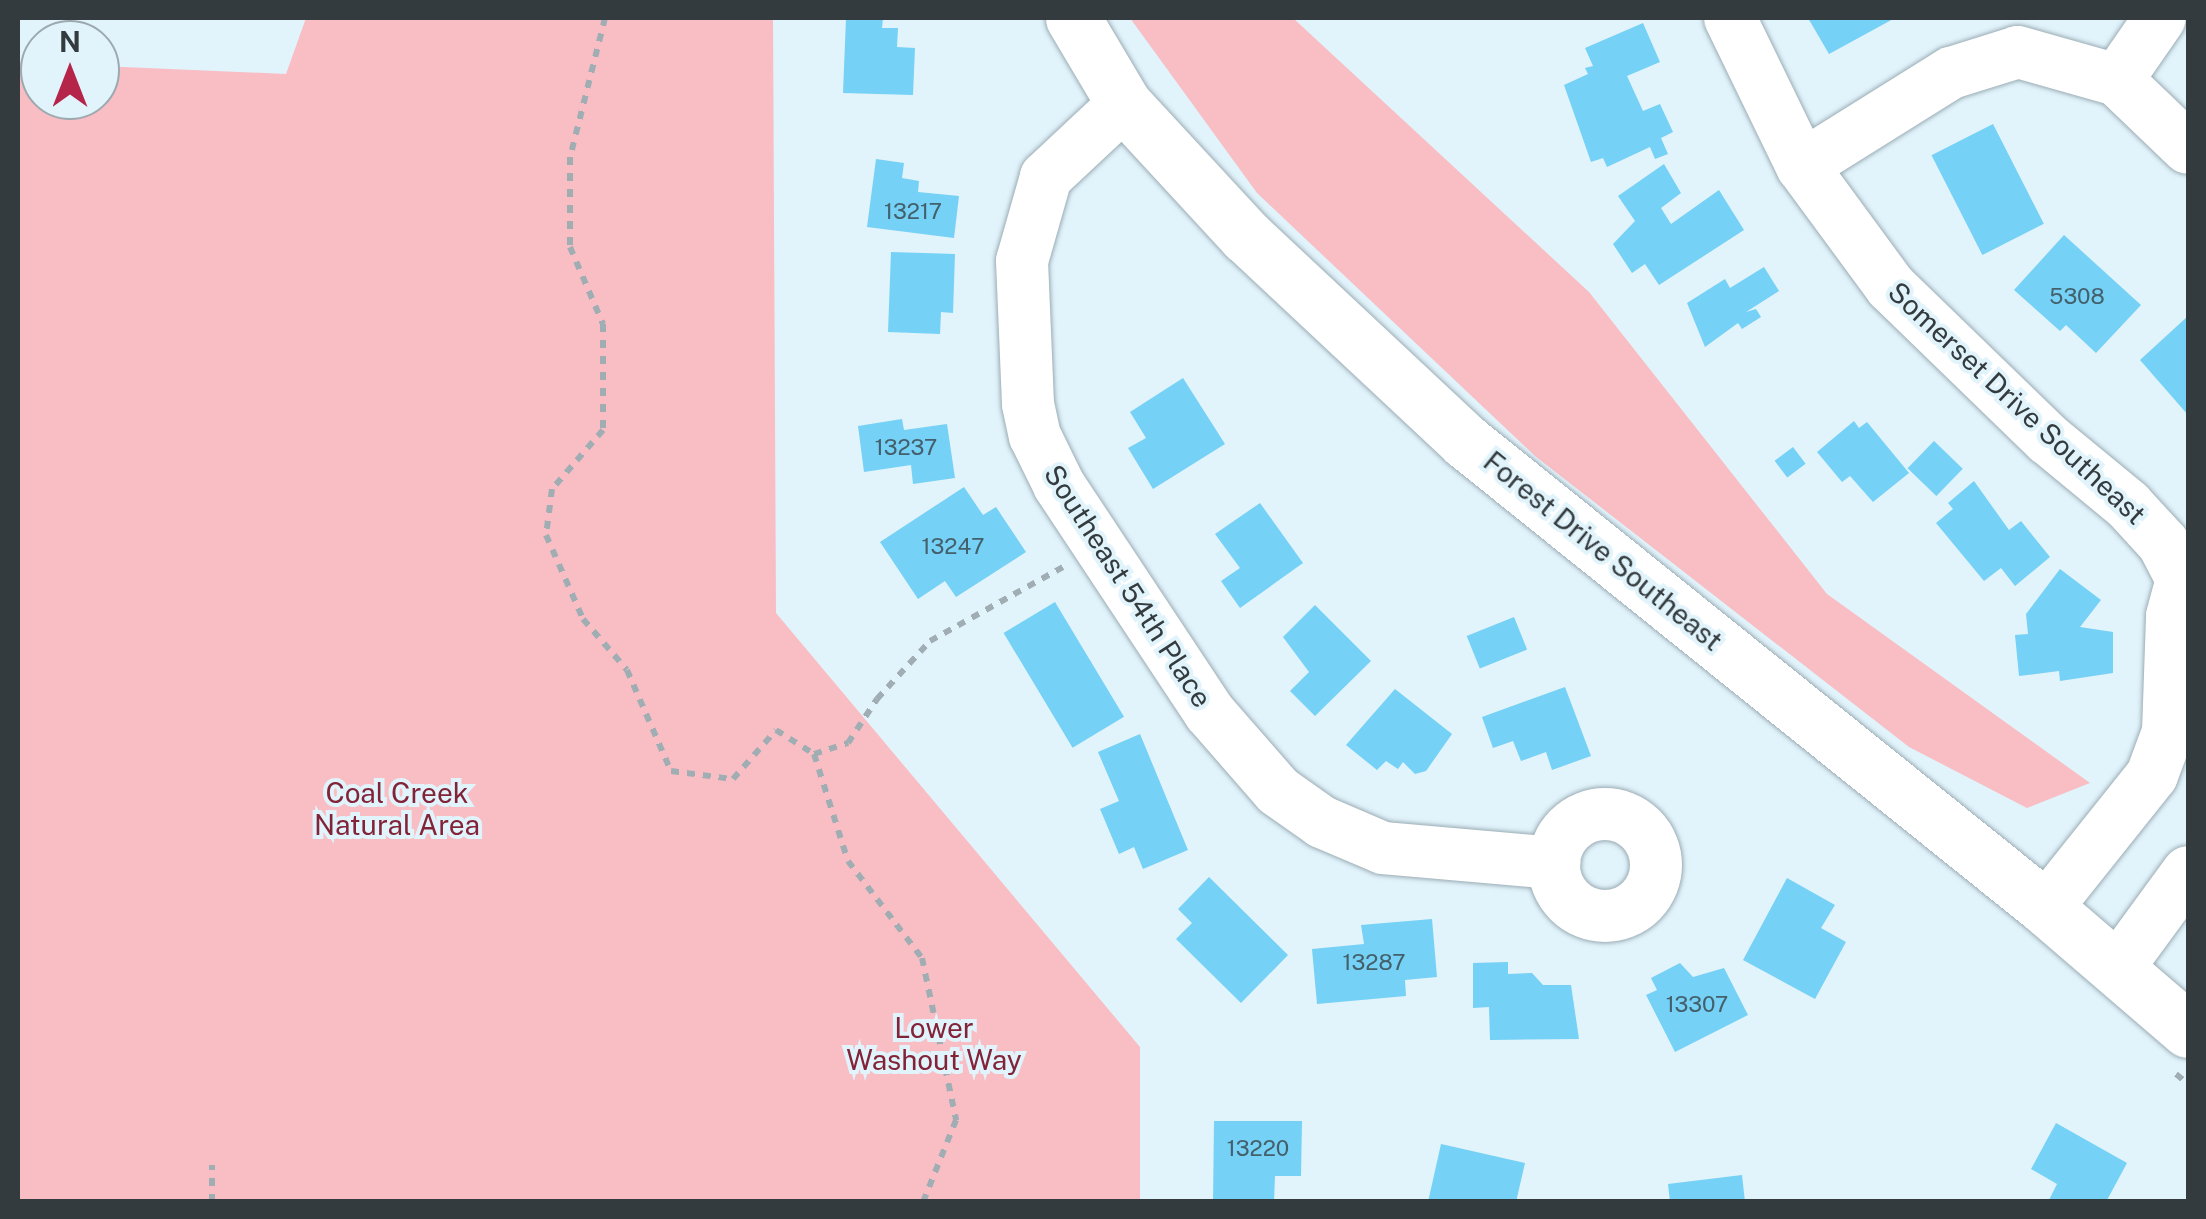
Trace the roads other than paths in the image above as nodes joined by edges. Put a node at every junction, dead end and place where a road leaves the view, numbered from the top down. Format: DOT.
graph roads {
  1 [pos="1073,18"];
  2 [pos="1730,18"];
  3 [pos="2160,18"];
  4 [pos="2117,80"];
  5 [pos="1124,104"];
  6 [pos="2188,148"];
  7 [pos="1802,166"];
  8 [pos="2185,587"];
  9 [pos="1554,863"];
  10 [pos="2188,872"];
  11 [pos="2046,908"];
  12 [pos="2118,969"];
  13 [pos="2188,1030"];
  1 -- 5 [label="main road, Forest Drive Southeast"];
  2 -- 7 [label="street, Somerset Drive Southeast"];
  3 -- 4 [label="street"];
  4 -- 6 [label="street"];
  4 -- 7 [label="street"];
  5 -- 9 [label="street, Southeast 54th Place"];
  5 -- 11 [label="main road, Forest Drive Southeast"];
  7 -- 8 [label="street, Somerset Drive Southeast"];
  8 -- 11 [label="street, Somerset Drive Southeast"];
  10 -- 12 [label="street"];
  11 -- 12 [label="main road, Forest Drive Southeast"];
  12 -- 13 [label="main road, Forest Drive Southeast"];
}
